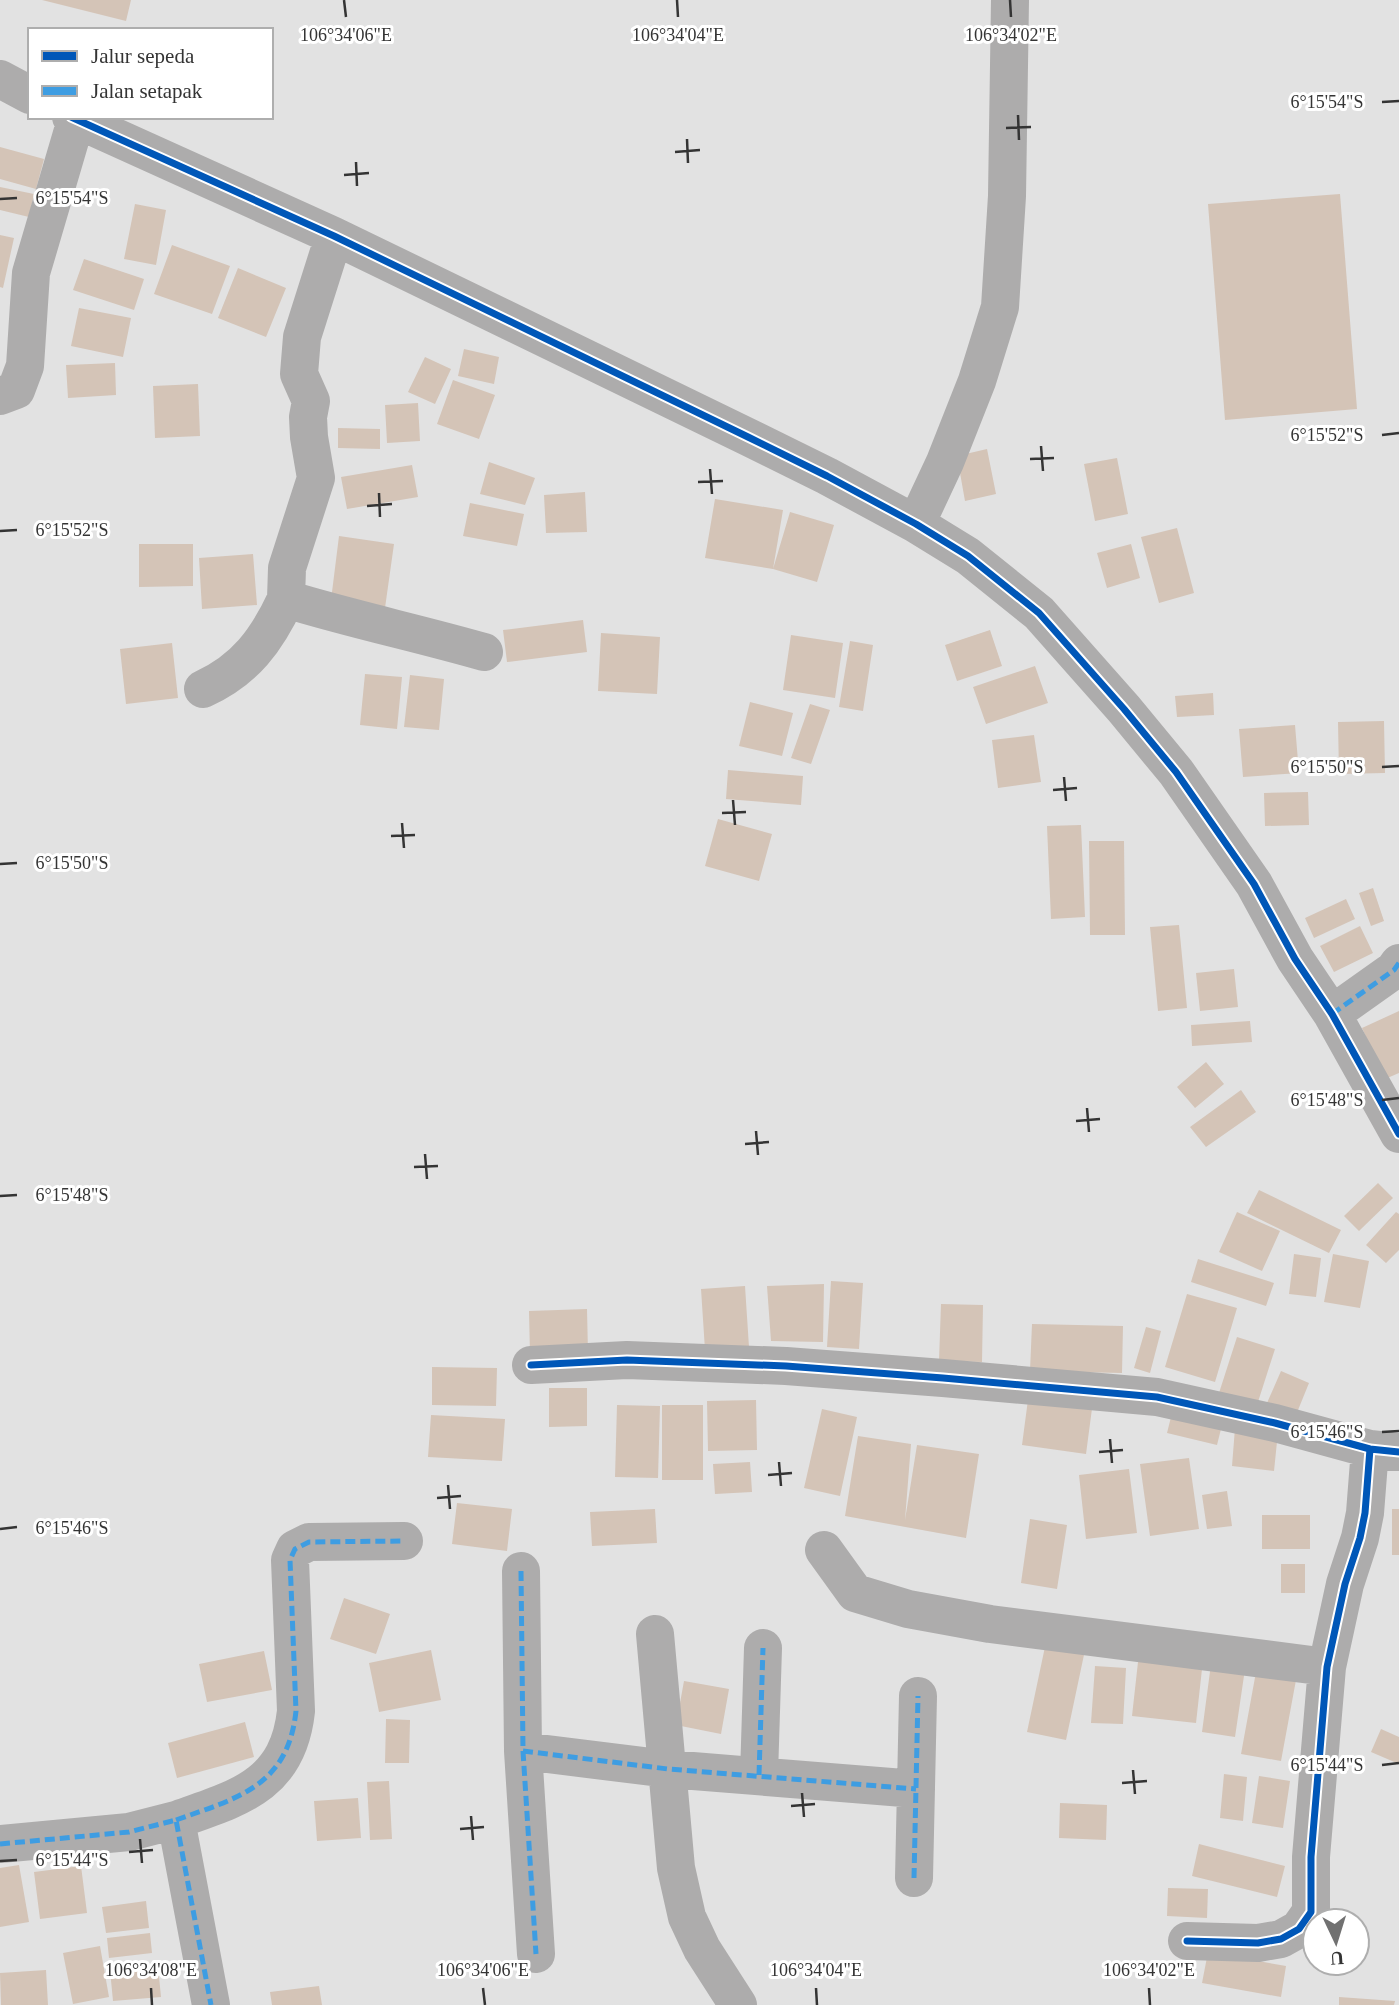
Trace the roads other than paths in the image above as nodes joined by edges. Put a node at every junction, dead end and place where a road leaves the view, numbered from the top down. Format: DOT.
graph roads {
  1 [pos="1010,0"];
  2 [pos="0,79"];
  3 [pos="28,94"];
  4 [pos="74,119"];
  5 [pos="334,236"];
  6 [pos="0,396"];
  7 [pos="916,524"];
  8 [pos="286,599"];
  9 [pos="484,652"];
  10 [pos="203,689"];
  11 [pos="1399,964"];
  12 [pos="1332,1014"];
  13 [pos="1399,1134"];
  14 [pos="531,1364"];
  15 [pos="1384,1450"];
  16 [pos="404,1541"];
  17 [pos="824,1550"];
  18 [pos="521,1570"];
  19 [pos="654,1634"];
  20 [pos="763,1648"];
  21 [pos="1327,1667"];
  22 [pos="918,1696"];
  23 [pos="523,1751"];
  24 [pos="668,1769"];
  25 [pos="758,1775"];
  26 [pos="916,1789"];
  27 [pos="176,1820"];
  28 [pos="0,1844"];
  29 [pos="914,1878"];
  30 [pos="1188,1941"];
  31 [pos="536,1954"];
  32 [pos="212,2005"];
  33 [pos="738,2005"];
  1 -- 7 [label="street"];
  2 -- 3 [label="street"];
  4 -- 5 [label="street"];
  4 -- 6 [label="street"];
  5 -- 7 [label="street"];
  5 -- 8 [label="street"];
  7 -- 12 [label="street"];
  8 -- 9 [label="street"];
  8 -- 10 [label="street"];
  11 -- 12 [label="street"];
  12 -- 13 [label="street"];
  14 -- 15 [label="street"];
  15 -- 21 [label="street"];
  16 -- 27 [label="street"];
  17 -- 21 [label="street"];
  18 -- 23 [label="street"];
  19 -- 24 [label="street"];
  20 -- 25 [label="street"];
  21 -- 30 [label="street"];
  22 -- 26 [label="street"];
  23 -- 24 [label="street"];
  23 -- 31 [label="street"];
  24 -- 25 [label="street"];
  24 -- 33 [label="street"];
  25 -- 26 [label="street"];
  26 -- 29 [label="street"];
  27 -- 28 [label="street"];
  27 -- 32 [label="street"];
}
